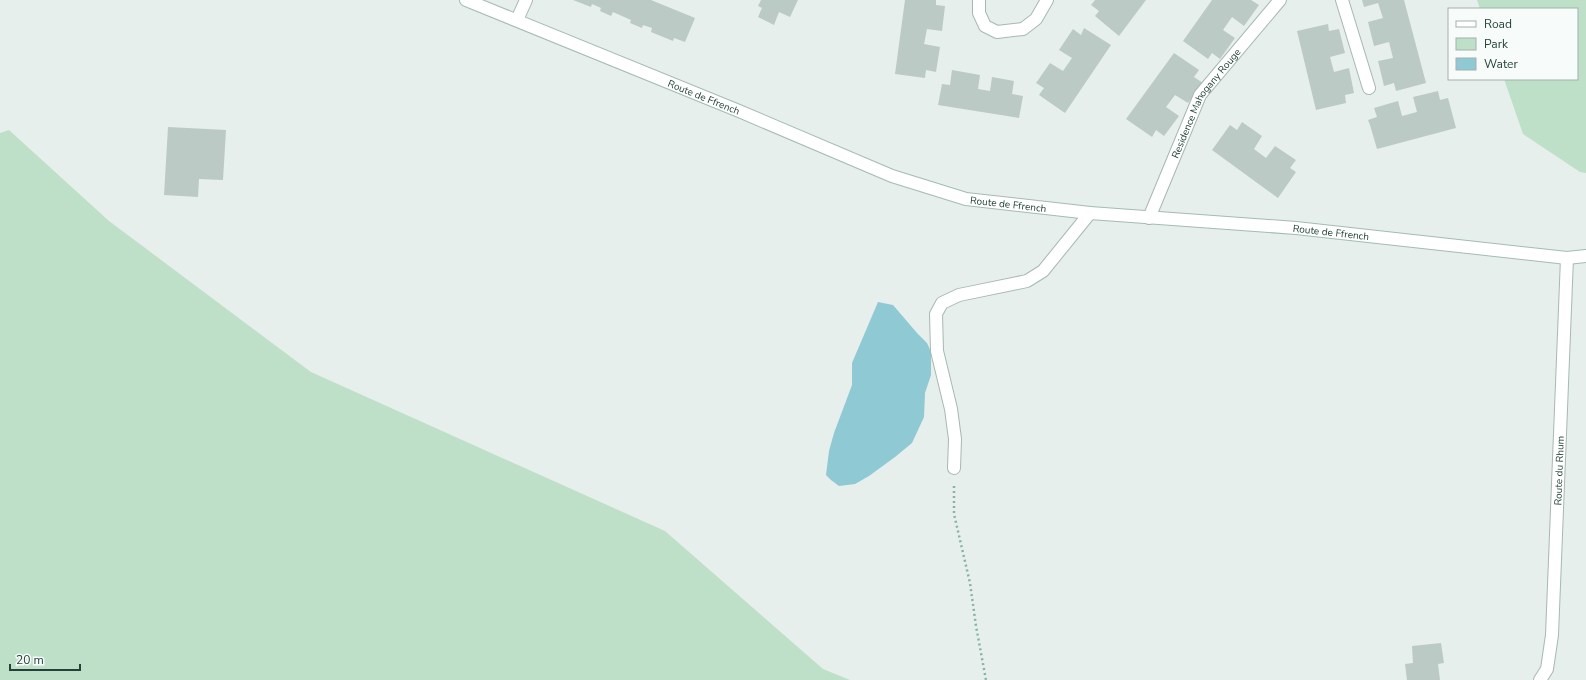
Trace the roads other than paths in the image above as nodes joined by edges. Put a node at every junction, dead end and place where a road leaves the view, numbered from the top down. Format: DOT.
graph roads {
  1 [pos="466,0"];
  2 [pos="526,0"];
  3 [pos="979,0"];
  4 [pos="1048,0"];
  5 [pos="1280,0"];
  6 [pos="1342,0"];
  7 [pos="517,20"];
  8 [pos="1369,88"];
  9 [pos="1090,213"];
  10 [pos="1149,218"];
  11 [pos="1586,256"];
  12 [pos="1567,258"];
  13 [pos="954,468"];
  14 [pos="1540,680"];
  1 -- 7 [label="street, Route de Ffrench"];
  2 -- 7 [label="street"];
  3 -- 4 [label="street"];
  5 -- 10 [label="street, Residence Mahogany Rouge"];
  6 -- 8 [label="street"];
  7 -- 9 [label="street, Route de Ffrench"];
  9 -- 10 [label="street, Route de Ffrench"];
  9 -- 13 [label="street"];
  10 -- 12 [label="street, Route de Ffrench"];
  11 -- 12 [label="street, Route de Ffrench"];
  12 -- 14 [label="street, Route du Rhum"];
}
